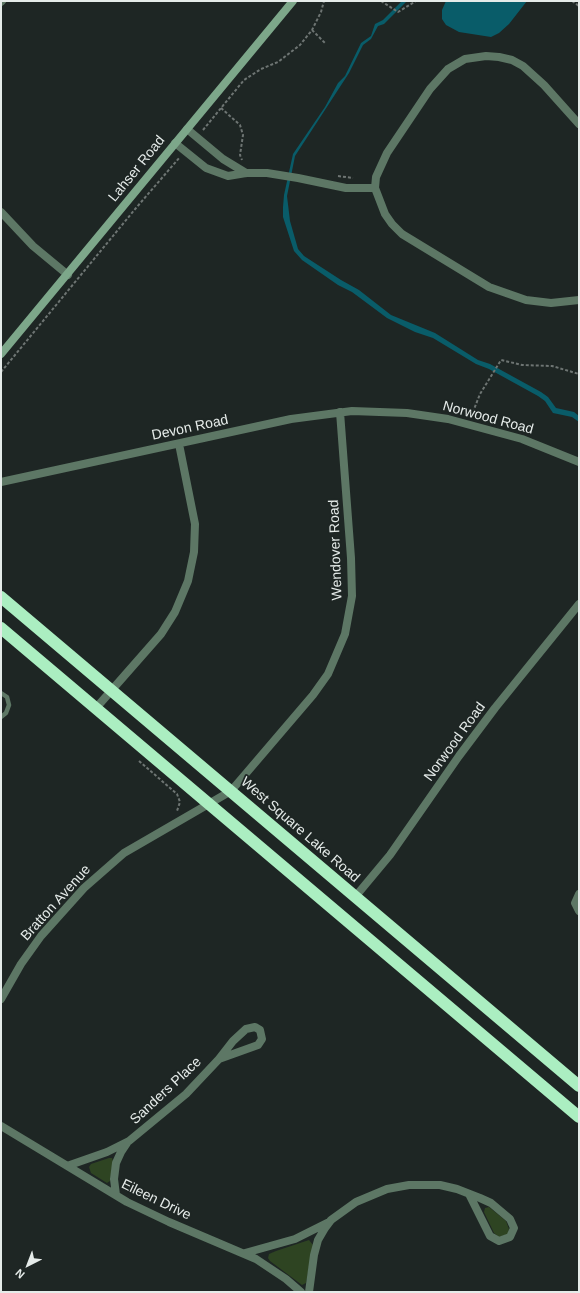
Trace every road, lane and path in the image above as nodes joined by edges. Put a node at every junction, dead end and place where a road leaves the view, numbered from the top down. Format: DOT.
graph roads {
  1 [pos="293,1"];
  2 [pos="324,1"];
  3 [pos="381,1"];
  4 [pos="416,1"];
  5 [pos="572,1"];
  6 [pos="579,6"];
  7 [pos="312,30"];
  8 [pos="325,43"];
  9 [pos="221,108"];
  10 [pos="579,124"];
  11 [pos="187,129"];
  12 [pos="201,133"];
  13 [pos="175,143"];
  14 [pos="181,156"];
  15 [pos="246,164"];
  16 [pos="246,173"];
  17 [pos="334,175"];
  18 [pos="356,178"];
  19 [pos="375,188"];
  20 [pos="1,212"];
  21 [pos="68,275"];
  22 [pos="579,300"];
  23 [pos="1,354"];
  24 [pos="1,372"];
  25 [pos="579,374"];
  26 [pos="387,411"];
  27 [pos="340,412"];
  28 [pos="469,424"];
  29 [pos="179,444"];
  30 [pos="579,462"];
  31 [pos="1,482"];
  32 [pos="1,596"];
  33 [pos="579,604"];
  34 [pos="1,628"];
  35 [pos="112,690"];
  36 [pos="1,692"];
  37 [pos="96,708"];
  38 [pos="1,717"];
  39 [pos="139,760"];
  40 [pos="231,791"];
  41 [pos="209,804"];
  42 [pos="177,811"];
  43 [pos="579,894"];
  44 [pos="355,897"];
  45 [pos="579,911"];
  46 [pos="1,999"];
  47 [pos="219,1059"];
  48 [pos="579,1086"];
  49 [pos="579,1117"];
  50 [pos="1,1126"];
  51 [pos="129,1142"];
  52 [pos="67,1166"];
  53 [pos="469,1194"];
  54 [pos="116,1195"];
  55 [pos="331,1220"];
  56 [pos="246,1253"];
  57 [pos="301,1292"];
  58 [pos="309,1292"];
  1 -- 11 [label="street, Lahser Road"];
  2 -- 7 [label="path"];
  3 -- 4 [label="path"];
  5 -- 6 [label="path"];
  7 -- 8 [label="path"];
  7 -- 9 [label="path"];
  9 -- 12 [label="path"];
  9 -- 15 [label="path"];
  10 -- 19 [label="street"];
  11 -- 13 [label="street, Lahser Road"];
  11 -- 16 [label="street"];
  13 -- 16 [label="street"];
  13 -- 21 [label="street, Lahser Road"];
  14 -- 24 [label="path"];
  16 -- 19 [label="street"];
  17 -- 18 [label="path"];
  19 -- 22 [label="street"];
  20 -- 21 [label="street"];
  21 -- 23 [label="street, Lahser Road"];
  25 -- 28 [label="path"];
  26 -- 27 [label="street, Devon Road"];
  26 -- 28 [label="street, Norwood Road"];
  27 -- 29 [label="street, Devon Road"];
  27 -- 40 [label="street, Wendover Road"];
  28 -- 30 [label="street, Norwood Road"];
  29 -- 31 [label="street, Devon Road"];
  29 -- 35 [label="street"];
  32 -- 35 [label="highway, West Square Lake Road"];
  33 -- 44 [label="street, Norwood Road"];
  34 -- 37 [label="highway"];
  35 -- 37 [label="street"];
  35 -- 40 [label="highway, West Square Lake Road"];
  36 -- 38 [label="lane"];
  37 -- 41 [label="highway"];
  39 -- 42 [label="path"];
  40 -- 41 [label="street, Wendover Road"];
  40 -- 44 [label="highway, West Square Lake Road"];
  41 -- 46 [label="street, Bratton Avenue"];
  41 -- 49 [label="highway"];
  43 -- 45 [label="street"];
  44 -- 48 [label="highway, West Square Lake Road"];
  47 -- 47 [label="street, Sanders Place"];
  47 -- 51 [label="street, Sanders Place"];
  50 -- 52 [label="street, Eileen Drive"];
  51 -- 52 [label="street, Sanders Place"];
  51 -- 54 [label="street, Sanders Place"];
  52 -- 54 [label="street, Eileen Drive"];
  53 -- 53 [label="street"];
  53 -- 55 [label="street"];
  54 -- 56 [label="street, Eileen Drive"];
  55 -- 56 [label="street"];
  55 -- 58 [label="street"];
  56 -- 57 [label="street, Eileen Drive"];
}
